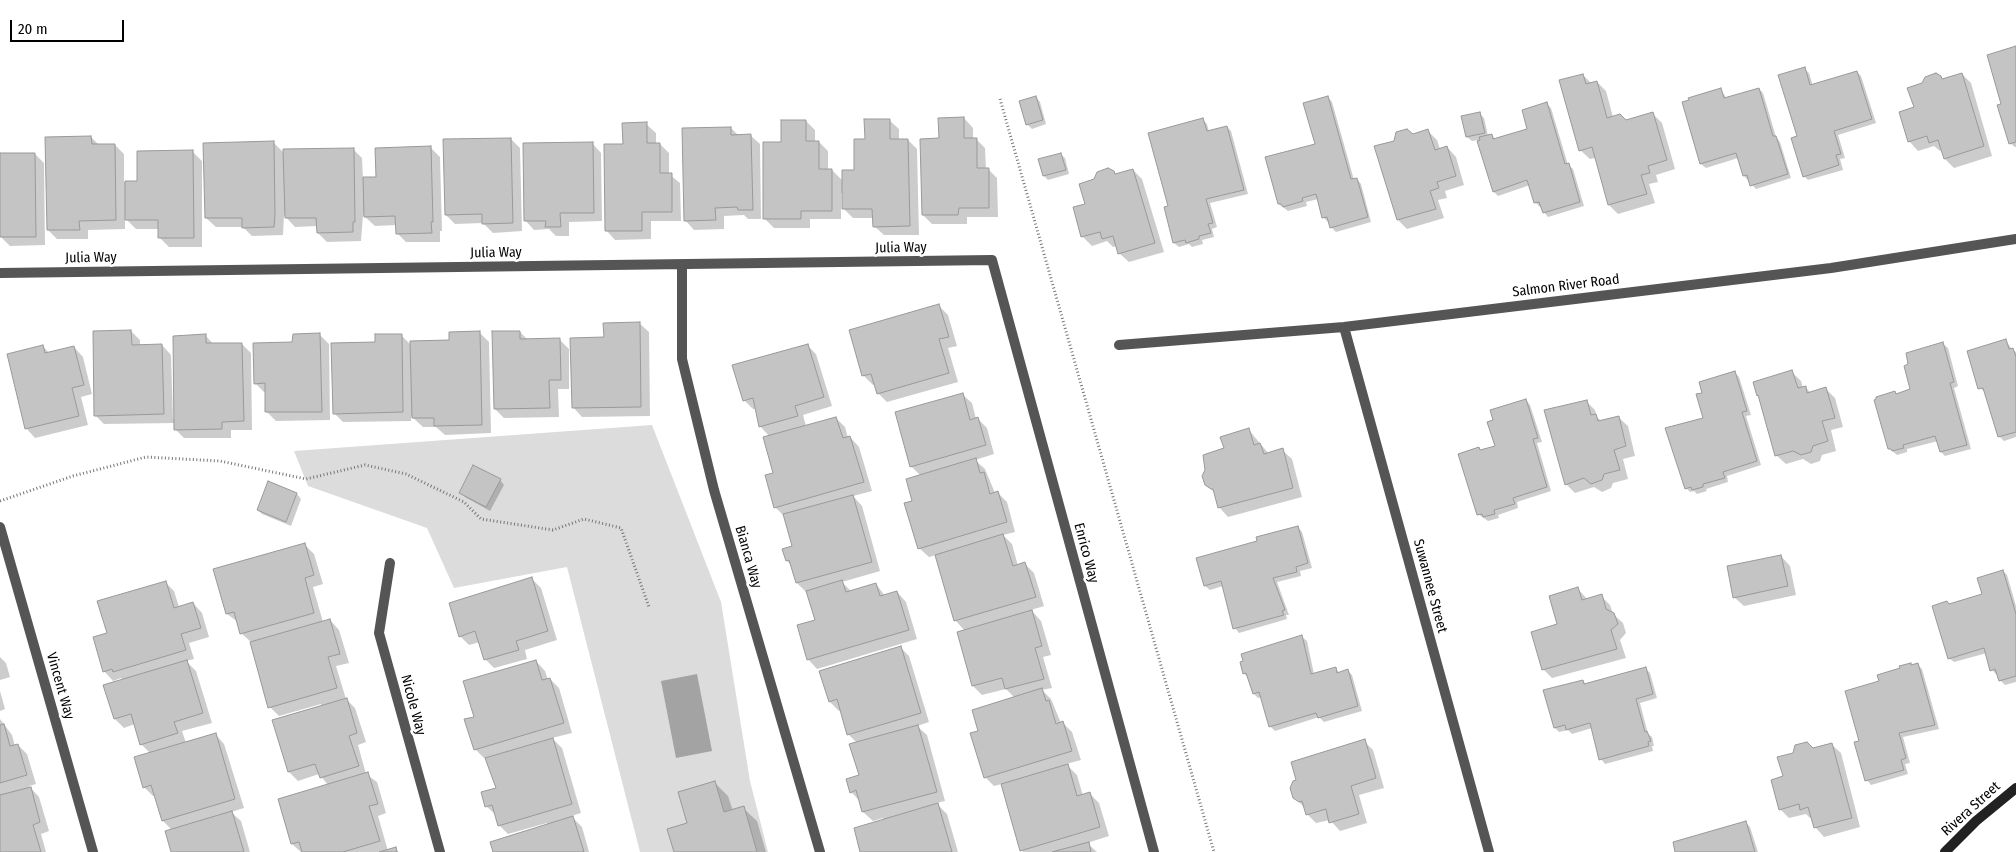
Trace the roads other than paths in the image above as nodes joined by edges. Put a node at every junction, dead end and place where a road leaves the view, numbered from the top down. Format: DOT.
graph roads {
  1 [pos="2016,239"];
  2 [pos="992,260"];
  3 [pos="682,265"];
  4 [pos="0,273"];
  5 [pos="1344,327"];
  6 [pos="1119,345"];
  7 [pos="0,527"];
  8 [pos="390,563"];
  9 [pos="2016,788"];
  10 [pos="93,852"];
  11 [pos="440,852"];
  12 [pos="820,852"];
  13 [pos="1154,852"];
  14 [pos="1489,852"];
  15 [pos="1945,852"];
  1 -- 5 [label="street, Salmon River Road"];
  2 -- 3 [label="street, Julia Way"];
  2 -- 13 [label="street, Enrico Way"];
  3 -- 4 [label="street, Julia Way"];
  3 -- 12 [label="street, Bianca Way"];
  5 -- 6 [label="street, Salmon River Road"];
  5 -- 14 [label="street, Suwannee Street"];
  7 -- 10 [label="street, Vincent Way"];
  8 -- 11 [label="street, Nicole Way"];
  9 -- 15 [label="street, Rivera Street"];
}
